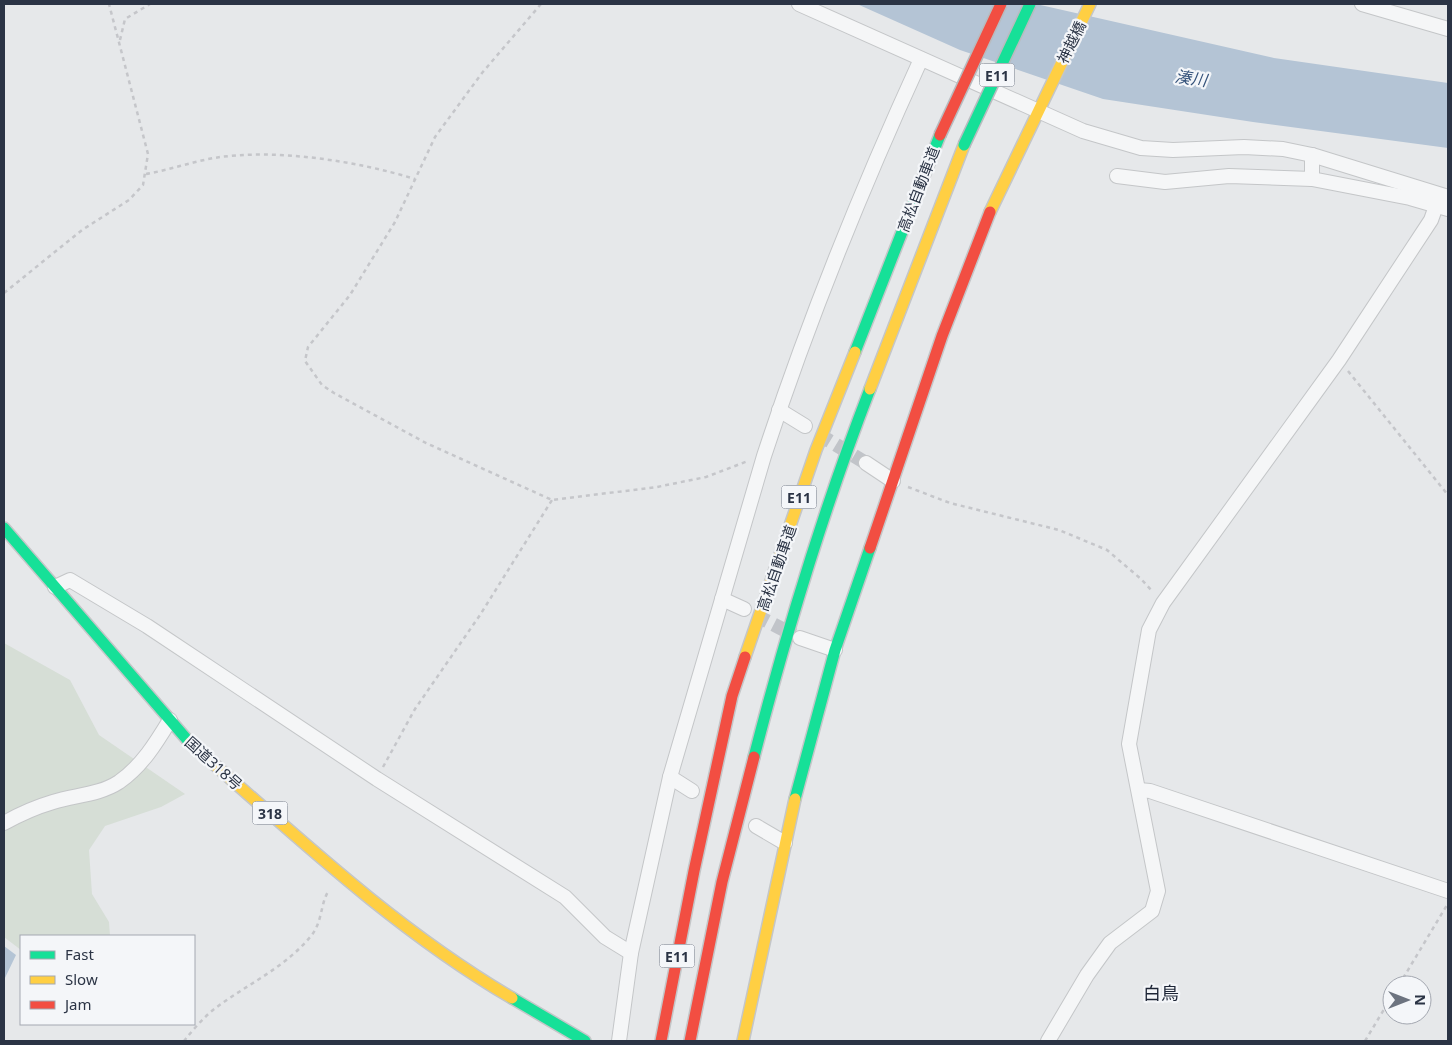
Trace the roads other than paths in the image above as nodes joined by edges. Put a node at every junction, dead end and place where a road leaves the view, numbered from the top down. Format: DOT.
graph roads {
  1 [pos="800,4"];
  2 [pos="1001,4"];
  3 [pos="1030,4"];
  4 [pos="1090,4"];
  5 [pos="1362,4"];
  6 [pos="1448,29"];
  7 [pos="921,59"];
  8 [pos="1037,111"];
  9 [pos="1312,155"];
  10 [pos="1117,176"];
  11 [pos="1312,179"];
  12 [pos="1448,197"];
  13 [pos="1442,208"];
  14 [pos="779,410"];
  15 [pos="805,426"];
  16 [pos="866,463"];
  17 [pos="893,481"];
  18 [pos="4,528"];
  19 [pos="55,587"];
  20 [pos="722,599"];
  21 [pos="744,609"];
  22 [pos="800,638"];
  23 [pos="835,650"];
  24 [pos="170,720"];
  25 [pos="670,777"];
  26 [pos="1139,790"];
  27 [pos="692,791"];
  28 [pos="4,823"];
  29 [pos="756,826"];
  30 [pos="785,843"];
  31 [pos="1448,891"];
  32 [pos="631,953"];
  33 [pos="586,1041"];
  34 [pos="620,1041"];
  35 [pos="662,1041"];
  36 [pos="690,1041"];
  37 [pos="743,1041"];
  38 [pos="1048,1041"];
  1 -- 7 [label="street"];
  2 -- 35 [label="main road, 高松自動車道 / E11, bridge"];
  3 -- 36 [label="main road, 高松自動車道 / E11, bridge"];
  4 -- 8 [label="main road, 神越橋"];
  5 -- 6 [label="street"];
  7 -- 8 [label="street"];
  7 -- 14 [label="street"];
  8 -- 9 [label="street"];
  8 -- 17 [label="main road, 神越橋"];
  9 -- 11 [label="street"];
  9 -- 12 [label="street"];
  10 -- 11 [label="street"];
  11 -- 13 [label="street"];
  13 -- 26 [label="street"];
  14 -- 15 [label="street"];
  14 -- 20 [label="street"];
  16 -- 17 [label="street"];
  17 -- 23 [label="main road, 神越橋"];
  18 -- 19 [label="main road, 国道318号 / 318"];
  19 -- 24 [label="main road, 国道318号 / 318"];
  19 -- 32 [label="street"];
  20 -- 21 [label="street"];
  20 -- 25 [label="street"];
  22 -- 23 [label="street"];
  23 -- 30 [label="main road, 神越橋"];
  24 -- 28 [label="street"];
  24 -- 33 [label="main road, 国道318号 / 318"];
  25 -- 27 [label="street"];
  25 -- 32 [label="street"];
  26 -- 31 [label="street"];
  26 -- 38 [label="street"];
  29 -- 30 [label="street"];
  30 -- 37 [label="main road, 神越橋"];
  32 -- 34 [label="street"];
}
